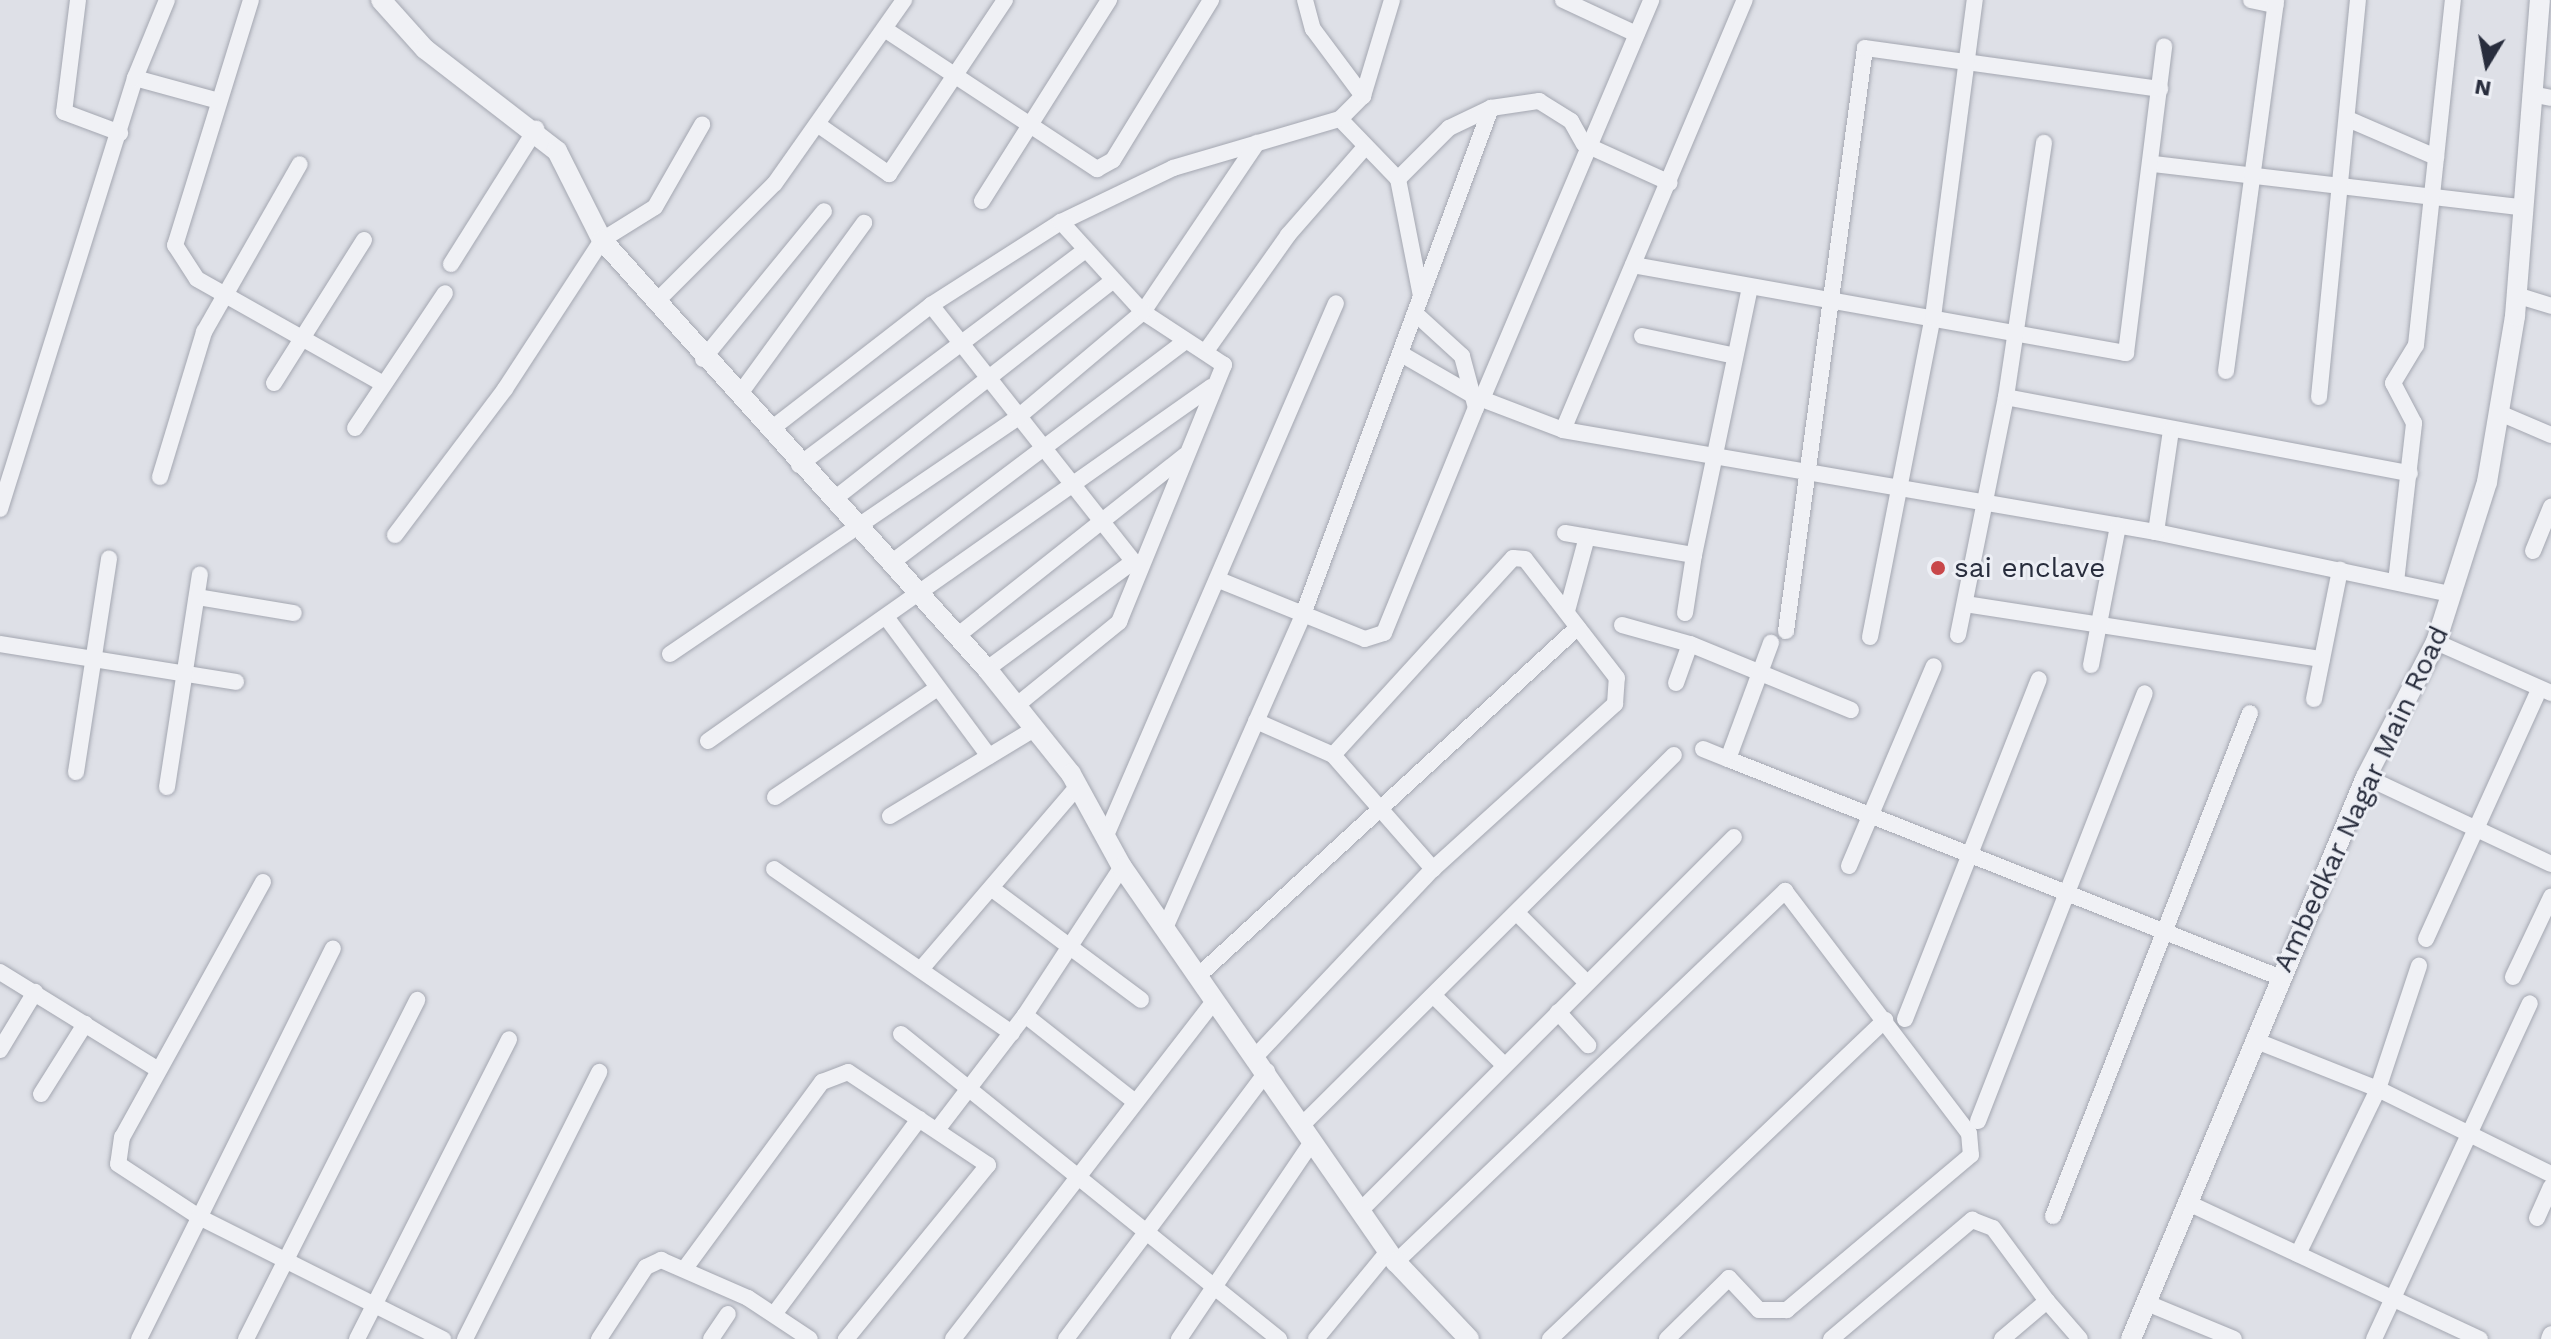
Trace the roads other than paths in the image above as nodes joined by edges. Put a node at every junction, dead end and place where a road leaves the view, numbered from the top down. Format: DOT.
graph roads {
  1 [pos="78,0"];
  2 [pos="167,0"];
  3 [pos="251,0"];
  4 [pos="381,0"];
  5 [pos="904,0"];
  6 [pos="1005,0"];
  7 [pos="1109,0"];
  8 [pos="1211,0"];
  9 [pos="1305,0"];
  10 [pos="1392,0"];
  11 [pos="1563,0"];
  12 [pos="1651,0"];
  13 [pos="1745,0"];
  14 [pos="1975,0"];
  15 [pos="2251,0"];
  16 [pos="2358,0"];
  17 [pos="2453,0"];
  18 [pos="2540,0"];
  19 [pos="2276,2"];
  20 [pos="886,30"];
  21 [pos="1636,34"];
  22 [pos="2164,46"];
  23 [pos="1965,63"];
  24 [pos="958,75"];
  25 [pos="135,78"];
  26 [pos="2160,89"];
  27 [pos="1363,96"];
  28 [pos="2541,96"];
  29 [pos="219,101"];
  30 [pos="1491,108"];
  31 [pos="1340,119"];
  32 [pos="2348,119"];
  33 [pos="817,124"];
  34 [pos="702,125"];
  35 [pos="1033,125"];
  36 [pos="536,129"];
  37 [pos="120,133"];
  38 [pos="1257,143"];
  39 [pos="2044,143"];
  40 [pos="1584,144"];
  41 [pos="1365,147"];
  42 [pos="2436,157"];
  43 [pos="300,164"];
  44 [pos="2153,164"];
  45 [pos="2247,174"];
  46 [pos="1398,179"];
  47 [pos="1670,183"];
  48 [pos="2343,184"];
  49 [pos="2432,196"];
  50 [pos="982,201"];
  51 [pos="2521,207"];
  52 [pos="824,211"];
  53 [pos="1061,222"];
  54 [pos="864,223"];
  55 [pos="364,240"];
  56 [pos="602,240"];
  57 [pos="1085,250"];
  58 [pos="451,264"];
  59 [pos="1633,265"];
  60 [pos="1111,282"];
  61 [pos="1750,287"];
  62 [pos="445,293"];
  63 [pos="224,294"];
  64 [pos="2516,295"];
  65 [pos="658,300"];
  66 [pos="1831,301"];
  67 [pos="1336,303"];
  68 [pos="931,305"];
  69 [pos="2551,306"];
  70 [pos="1419,308"];
  71 [pos="1143,312"];
  72 [pos="1933,317"];
  73 [pos="2014,332"];
  74 [pos="1642,336"];
  75 [pos="303,339"];
  76 [pos="1186,341"];
  77 [pos="962,348"];
  78 [pos="1206,351"];
  79 [pos="1403,355"];
  80 [pos="1735,356"];
  81 [pos="703,359"];
  82 [pos="2226,371"];
  83 [pos="986,377"];
  84 [pos="274,383"];
  85 [pos="383,384"];
  86 [pos="1212,386"];
  87 [pos="739,395"];
  88 [pos="1478,397"];
  89 [pos="2006,397"];
  90 [pos="2319,397"];
  91 [pos="2502,414"];
  92 [pos="1017,418"];
  93 [pos="355,428"];
  94 [pos="770,430"];
  95 [pos="1563,430"];
  96 [pos="2171,430"];
  97 [pos="2551,435"];
  98 [pos="1045,452"];
  99 [pos="1186,454"];
  100 [pos="1714,458"];
  101 [pos="799,465"];
  102 [pos="1808,473"];
  103 [pos="2410,473"];
  104 [pos="160,477"];
  105 [pos="1076,488"];
  106 [pos="1899,489"];
  107 [pos="833,500"];
  108 [pos="1984,504"];
  109 [pos="2551,507"];
  110 [pos="0,509"];
  111 [pos="1103,523"];
  112 [pos="857,524"];
  113 [pos="2118,526"];
  114 [pos="2156,532"];
  115 [pos="1565,533"];
  116 [pos="395,535"];
  117 [pos="1587,537"];
  118 [pos="2533,551"];
  119 [pos="1694,555"];
  120 [pos="109,559"];
  121 [pos="891,563"];
  122 [pos="1136,564"];
  123 [pos="2340,570"];
  124 [pos="200,575"];
  125 [pos="1219,580"];
  126 [pos="2396,582"];
  127 [pos="919,594"];
  128 [pos="2451,594"];
  129 [pos="197,597"];
  130 [pos="1965,604"];
  131 [pos="1567,611"];
  132 [pos="294,613"];
  133 [pos="1685,613"];
  134 [pos="886,617"];
  135 [pos="1302,617"];
  136 [pos="1622,625"];
  137 [pos="2097,625"];
  138 [pos="1578,627"];
  139 [pos="1786,631"];
  140 [pos="1958,635"];
  141 [pos="957,636"];
  142 [pos="1870,637"];
  143 [pos="2436,642"];
  144 [pos="1771,643"];
  145 [pos="0,644"];
  146 [pos="1690,644"];
  147 [pos="670,654"];
  148 [pos="93,659"];
  149 [pos="2322,659"];
  150 [pos="2091,665"];
  151 [pos="1934,666"];
  152 [pos="987,669"];
  153 [pos="1760,673"];
  154 [pos="185,674"];
  155 [pos="2039,679"];
  156 [pos="236,682"];
  157 [pos="1676,683"];
  158 [pos="938,688"];
  159 [pos="2145,693"];
  160 [pos="2544,695"];
  161 [pos="2314,699"];
  162 [pos="1017,705"];
  163 [pos="1851,710"];
  164 [pos="2250,713"];
  165 [pos="1256,721"];
  166 [pos="1036,728"];
  167 [pos="708,741"];
  168 [pos="1703,749"];
  169 [pos="1333,755"];
  170 [pos="1674,755"];
  171 [pos="989,756"];
  172 [pos="1728,759"];
  173 [pos="76,772"];
  174 [pos="2366,777"];
  175 [pos="1078,786"];
  176 [pos="167,787"];
  177 [pos="775,797"];
  178 [pos="1378,806"];
  179 [pos="1869,815"];
  180 [pos="890,816"];
  181 [pos="2474,827"];
  182 [pos="1107,833"];
  183 [pos="1734,837"];
  184 [pos="1969,854"];
  185 [pos="2551,864"];
  186 [pos="1849,866"];
  187 [pos="1122,867"];
  188 [pos="774,869"];
  189 [pos="1433,869"];
  190 [pos="263,882"];
  191 [pos="991,888"];
  192 [pos="2067,892"];
  193 [pos="2551,897"];
  194 [pos="1517,913"];
  195 [pos="1165,928"];
  196 [pos="2164,932"];
  197 [pos="2426,939"];
  198 [pos="333,948"];
  199 [pos="1069,948"];
  200 [pos="2419,966"];
  201 [pos="922,968"];
  202 [pos="0,972"];
  203 [pos="1197,977"];
  204 [pos="2279,977"];
  205 [pos="2513,977"];
  206 [pos="1587,983"];
  207 [pos="35,992"];
  208 [pos="1434,996"];
  209 [pos="417,1000"];
  210 [pos="1141,1000"];
  211 [pos="1213,1003"];
  212 [pos="2530,1003"];
  213 [pos="1558,1012"];
  214 [pos="1025,1015"];
  215 [pos="1905,1019"];
  216 [pos="1885,1020"];
  217 [pos="85,1024"];
  218 [pos="1012,1033"];
  219 [pos="901,1034"];
  220 [pos="509,1039"];
  221 [pos="2254,1040"];
  222 [pos="1588,1045"];
  223 [pos="0,1050"];
  224 [pos="1261,1064"];
  225 [pos="1504,1065"];
  226 [pos="157,1069"];
  227 [pos="599,1072"];
  228 [pos="970,1087"];
  229 [pos="2378,1089"];
  230 [pos="41,1094"];
  231 [pos="1135,1102"];
  232 [pos="919,1119"];
  233 [pos="1978,1121"];
  234 [pos="937,1130"];
  235 [pos="1307,1134"];
  236 [pos="2472,1137"];
  237 [pos="1081,1173"];
  238 [pos="2551,1174"];
  239 [pos="2551,1187"];
  240 [pos="2188,1203"];
  241 [pos="1362,1209"];
  242 [pos="2053,1216"];
  243 [pos="199,1217"];
  244 [pos="2537,1218"];
  245 [pos="1148,1230"];
  246 [pos="2298,1254"];
  247 [pos="1392,1256"];
  248 [pos="291,1258"];
  249 [pos="686,1267"];
  250 [pos="1220,1284"];
  251 [pos="2394,1298"];
  252 [pos="2047,1301"];
  253 [pos="377,1303"];
  254 [pos="2147,1303"];
  255 [pos="775,1313"];
  256 [pos="728,1314"];
  257 [pos="2471,1337"];
  258 [pos="139,1339"];
  259 [pos="246,1339"];
  260 [pos="357,1339"];
  261 [pos="443,1339"];
  262 [pos="465,1339"];
  263 [pos="599,1339"];
  264 [pos="711,1339"];
  265 [pos="810,1339"];
  266 [pos="846,1339"];
  267 [pos="953,1339"];
  268 [pos="1066,1339"];
  269 [pos="1179,1339"];
  270 [pos="1279,1339"];
  271 [pos="1316,1339"];
  272 [pos="1469,1339"];
  273 [pos="1550,1339"];
  274 [pos="1667,1339"];
  275 [pos="1831,1339"];
  276 [pos="2002,1339"];
  277 [pos="2080,1339"];
  278 [pos="2131,1339"];
  279 [pos="2234,1339"];
  280 [pos="2374,1339"];
  1 -- 37 [label="street"];
  2 -- 25 [label="street"];
  3 -- 29 [label="street"];
  4 -- 36 [label="street"];
  5 -- 20 [label="street"];
  6 -- 24 [label="street"];
  7 -- 35 [label="street"];
  8 -- 35 [label="street"];
  9 -- 27 [label="street"];
  10 -- 27 [label="street"];
  11 -- 21 [label="street"];
  12 -- 21 [label="street"];
  13 -- 47 [label="street"];
  14 -- 23 [label="street"];
  15 -- 19 [label="street"];
  16 -- 32 [label="street"];
  17 -- 42 [label="street"];
  18 -- 28 [label="street, Ambedkar Nagar Main Road"];
  19 -- 45 [label="street"];
  20 -- 24 [label="street"];
  20 -- 33 [label="street"];
  21 -- 40 [label="street"];
  22 -- 26 [label="street"];
  23 -- 26 [label="street"];
  23 -- 66 [label="street"];
  23 -- 72 [label="street"];
  24 -- 33 [label="street"];
  24 -- 35 [label="street"];
  25 -- 29 [label="street"];
  25 -- 37 [label="street"];
  26 -- 44 [label="street"];
  27 -- 31 [label="street"];
  28 -- 51 [label="street, Ambedkar Nagar Main Road"];
  29 -- 63 [label="street"];
  30 -- 40 [label="street"];
  30 -- 46 [label="street"];
  30 -- 70 [label="street"];
  31 -- 38 [label="street"];
  31 -- 41 [label="street"];
  32 -- 42 [label="street"];
  32 -- 48 [label="street"];
  33 -- 65 [label="street"];
  34 -- 56 [label="street"];
  35 -- 50 [label="street"];
  36 -- 56 [label="street"];
  36 -- 58 [label="street"];
  37 -- 110 [label="street"];
  38 -- 53 [label="street"];
  38 -- 71 [label="street"];
  39 -- 73 [label="street"];
  40 -- 47 [label="street"];
  40 -- 88 [label="street"];
  41 -- 46 [label="street"];
  41 -- 78 [label="street"];
  42 -- 49 [label="street"];
  43 -- 63 [label="street"];
  44 -- 45 [label="street"];
  44 -- 73 [label="street"];
  45 -- 48 [label="street"];
  45 -- 82 [label="street"];
  46 -- 70 [label="street"];
  47 -- 59 [label="street"];
  48 -- 49 [label="street"];
  48 -- 90 [label="street"];
  49 -- 51 [label="street"];
  49 -- 103 [label="street"];
  51 -- 64 [label="street, Ambedkar Nagar Main Road"];
  52 -- 81 [label="street"];
  53 -- 57 [label="street"];
  53 -- 68 [label="street"];
  54 -- 87 [label="street"];
  55 -- 75 [label="street"];
  56 -- 65 [label="street"];
  56 -- 116 [label="street"];
  57 -- 60 [label="street"];
  57 -- 77 [label="street"];
  59 -- 61 [label="street"];
  59 -- 95 [label="street"];
  60 -- 71 [label="street"];
  60 -- 83 [label="street"];
  61 -- 66 [label="street"];
  61 -- 80 [label="street"];
  62 -- 85 [label="street"];
  63 -- 75 [label="street"];
  63 -- 104 [label="street"];
  64 -- 69 [label="street"];
  64 -- 91 [label="street, Ambedkar Nagar Main Road"];
  65 -- 81 [label="street"];
  66 -- 72 [label="street"];
  66 -- 102 [label="street"];
  67 -- 125 [label="street"];
  68 -- 77 [label="street"];
  68 -- 94 [label="street"];
  70 -- 79 [label="street"];
  70 -- 88 [label="street"];
  71 -- 76 [label="street"];
  71 -- 92 [label="street"];
  72 -- 73 [label="street"];
  72 -- 106 [label="street"];
  73 -- 89 [label="street"];
  74 -- 80 [label="street"];
  75 -- 84 [label="street"];
  75 -- 85 [label="street"];
  76 -- 78 [label="street"];
  76 -- 98 [label="street"];
  77 -- 83 [label="street"];
  77 -- 101 [label="street"];
  78 -- 86 [label="street"];
  79 -- 88 [label="street"];
  79 -- 135 [label="street"];
  80 -- 100 [label="street"];
  81 -- 87 [label="street"];
  83 -- 92 [label="street"];
  83 -- 107 [label="street"];
  85 -- 93 [label="street"];
  86 -- 99 [label="street"];
  86 -- 105 [label="street"];
  87 -- 94 [label="street"];
  88 -- 95 [label="street"];
  88 -- 135 [label="street"];
  89 -- 96 [label="street"];
  89 -- 108 [label="street"];
  91 -- 97 [label="street"];
  91 -- 128 [label="street, Ambedkar Nagar Main Road"];
  92 -- 98 [label="street"];
  92 -- 112 [label="street"];
  94 -- 101 [label="street"];
  95 -- 100 [label="street"];
  96 -- 103 [label="street"];
  96 -- 114 [label="street"];
  98 -- 105 [label="street"];
  98 -- 121 [label="street"];
  99 -- 111 [label="street"];
  99 -- 122 [label="street"];
  100 -- 102 [label="street"];
  100 -- 119 [label="street"];
  101 -- 107 [label="street"];
  102 -- 106 [label="street"];
  102 -- 139 [label="street"];
  103 -- 126 [label="street"];
  105 -- 111 [label="street"];
  105 -- 127 [label="street"];
  106 -- 108 [label="street"];
  106 -- 142 [label="street"];
  107 -- 112 [label="street"];
  108 -- 113 [label="street"];
  108 -- 130 [label="street"];
  109 -- 118 [label="street"];
  111 -- 122 [label="street"];
  111 -- 141 [label="street"];
  112 -- 121 [label="street"];
  112 -- 147 [label="street"];
  113 -- 114 [label="street"];
  113 -- 137 [label="street"];
  114 -- 123 [label="street"];
  115 -- 117 [label="street"];
  117 -- 119 [label="street"];
  117 -- 131 [label="street"];
  119 -- 133 [label="street"];
  120 -- 148 [label="street"];
  121 -- 127 [label="street"];
  122 -- 152 [label="street"];
  122 -- 162 [label="street"];
  123 -- 126 [label="street"];
  123 -- 149 [label="street"];
  124 -- 129 [label="street"];
  125 -- 135 [label="street"];
  125 -- 182 [label="street"];
  126 -- 128 [label="street"];
  127 -- 134 [label="street"];
  127 -- 141 [label="street"];
  128 -- 143 [label="street, Ambedkar Nagar Main Road"];
  129 -- 132 [label="street"];
  129 -- 154 [label="street"];
  130 -- 137 [label="street"];
  130 -- 140 [label="street"];
  131 -- 138 [label="street"];
  131 -- 169 [label="street"];
  134 -- 158 [label="street"];
  134 -- 167 [label="street"];
  135 -- 165 [label="street"];
  136 -- 146 [label="street"];
  137 -- 149 [label="street"];
  137 -- 150 [label="street"];
  138 -- 178 [label="street"];
  138 -- 189 [label="street"];
  141 -- 152 [label="street"];
  143 -- 160 [label="street"];
  143 -- 174 [label="street, Ambedkar Nagar Main Road"];
  144 -- 153 [label="street"];
  145 -- 148 [label="street"];
  146 -- 153 [label="street"];
  146 -- 157 [label="street"];
  148 -- 154 [label="street"];
  148 -- 173 [label="street"];
  149 -- 161 [label="street"];
  151 -- 179 [label="street"];
  152 -- 162 [label="street"];
  153 -- 163 [label="street"];
  153 -- 172 [label="street"];
  154 -- 156 [label="street"];
  154 -- 176 [label="street"];
  155 -- 184 [label="street"];
  158 -- 171 [label="street"];
  158 -- 177 [label="street"];
  159 -- 192 [label="street"];
  160 -- 181 [label="street"];
  162 -- 166 [label="street"];
  164 -- 196 [label="street"];
  165 -- 169 [label="street"];
  165 -- 195 [label="street"];
  166 -- 171 [label="street"];
  166 -- 175 [label="street"];
  168 -- 172 [label="street"];
  169 -- 178 [label="street"];
  170 -- 194 [label="street"];
  171 -- 180 [label="street"];
  172 -- 179 [label="street"];
  174 -- 181 [label="street"];
  174 -- 204 [label="street, Ambedkar Nagar Main Road"];
  175 -- 182 [label="street"];
  175 -- 191 [label="street"];
  178 -- 189 [label="street"];
  178 -- 203 [label="street"];
  179 -- 184 [label="street"];
  179 -- 186 [label="street"];
  181 -- 185 [label="street"];
  181 -- 197 [label="street"];
  182 -- 187 [label="street"];
  183 -- 206 [label="street"];
  184 -- 192 [label="street"];
  184 -- 215 [label="street"];
  187 -- 195 [label="street"];
  187 -- 199 [label="street"];
  188 -- 201 [label="street"];
  189 -- 224 [label="street"];
  190 -- 226 [label="street"];
  191 -- 199 [label="street"];
  191 -- 201 [label="street"];
  192 -- 196 [label="street"];
  192 -- 233 [label="street"];
  193 -- 205 [label="street"];
  194 -- 206 [label="street"];
  194 -- 208 [label="street"];
  195 -- 203 [label="street"];
  196 -- 204 [label="street"];
  196 -- 242 [label="street"];
  198 -- 243 [label="street"];
  199 -- 210 [label="street"];
  199 -- 214 [label="street"];
  200 -- 229 [label="street"];
  201 -- 218 [label="street"];
  202 -- 207 [label="street"];
  203 -- 211 [label="street"];
  204 -- 221 [label="street, Ambedkar Nagar Main Road"];
  206 -- 213 [label="street"];
  207 -- 217 [label="street"];
  207 -- 223 [label="street"];
  208 -- 225 [label="street"];
  208 -- 235 [label="street"];
  209 -- 248 [label="street"];
  211 -- 224 [label="street"];
  211 -- 231 [label="street"];
  212 -- 236 [label="street"];
  213 -- 222 [label="street"];
  213 -- 225 [label="street"];
  214 -- 218 [label="street"];
  214 -- 231 [label="street"];
  216 -- 247 [label="street"];
  216 -- 273 [label="street"];
  216 -- 274 [label="street"];
  217 -- 226 [label="street"];
  217 -- 230 [label="street"];
  218 -- 228 [label="street"];
  219 -- 228 [label="street"];
  220 -- 253 [label="street"];
  221 -- 229 [label="street"];
  221 -- 240 [label="street, Ambedkar Nagar Main Road"];
  224 -- 235 [label="street"];
  224 -- 245 [label="street"];
  225 -- 241 [label="street"];
  226 -- 243 [label="street"];
  227 -- 262 [label="street"];
  228 -- 234 [label="street"];
  228 -- 237 [label="street"];
  229 -- 236 [label="street"];
  229 -- 246 [label="street"];
  231 -- 237 [label="street"];
  232 -- 234 [label="street"];
  232 -- 249 [label="street"];
  232 -- 255 [label="street"];
  234 -- 266 [label="street"];
  235 -- 241 [label="street"];
  235 -- 250 [label="street"];
  236 -- 238 [label="street"];
  236 -- 251 [label="street"];
  237 -- 245 [label="street"];
  237 -- 267 [label="street"];
  239 -- 244 [label="street"];
  240 -- 246 [label="street"];
  240 -- 254 [label="street, Ambedkar Nagar Main Road"];
  241 -- 247 [label="street"];
  243 -- 248 [label="street"];
  243 -- 258 [label="street"];
  245 -- 250 [label="street"];
  245 -- 268 [label="street"];
  246 -- 251 [label="street"];
  247 -- 271 [label="street"];
  247 -- 272 [label="street"];
  248 -- 253 [label="street"];
  248 -- 259 [label="street"];
  249 -- 255 [label="street"];
  249 -- 263 [label="street"];
  250 -- 269 [label="street"];
  250 -- 270 [label="street"];
  251 -- 257 [label="street"];
  251 -- 280 [label="street"];
  252 -- 275 [label="street"];
  252 -- 276 [label="street"];
  252 -- 277 [label="street"];
  253 -- 260 [label="street"];
  253 -- 261 [label="street"];
  254 -- 278 [label="street, Ambedkar Nagar Main Road"];
  254 -- 279 [label="street"];
  255 -- 265 [label="street"];
  256 -- 264 [label="street"];
}
